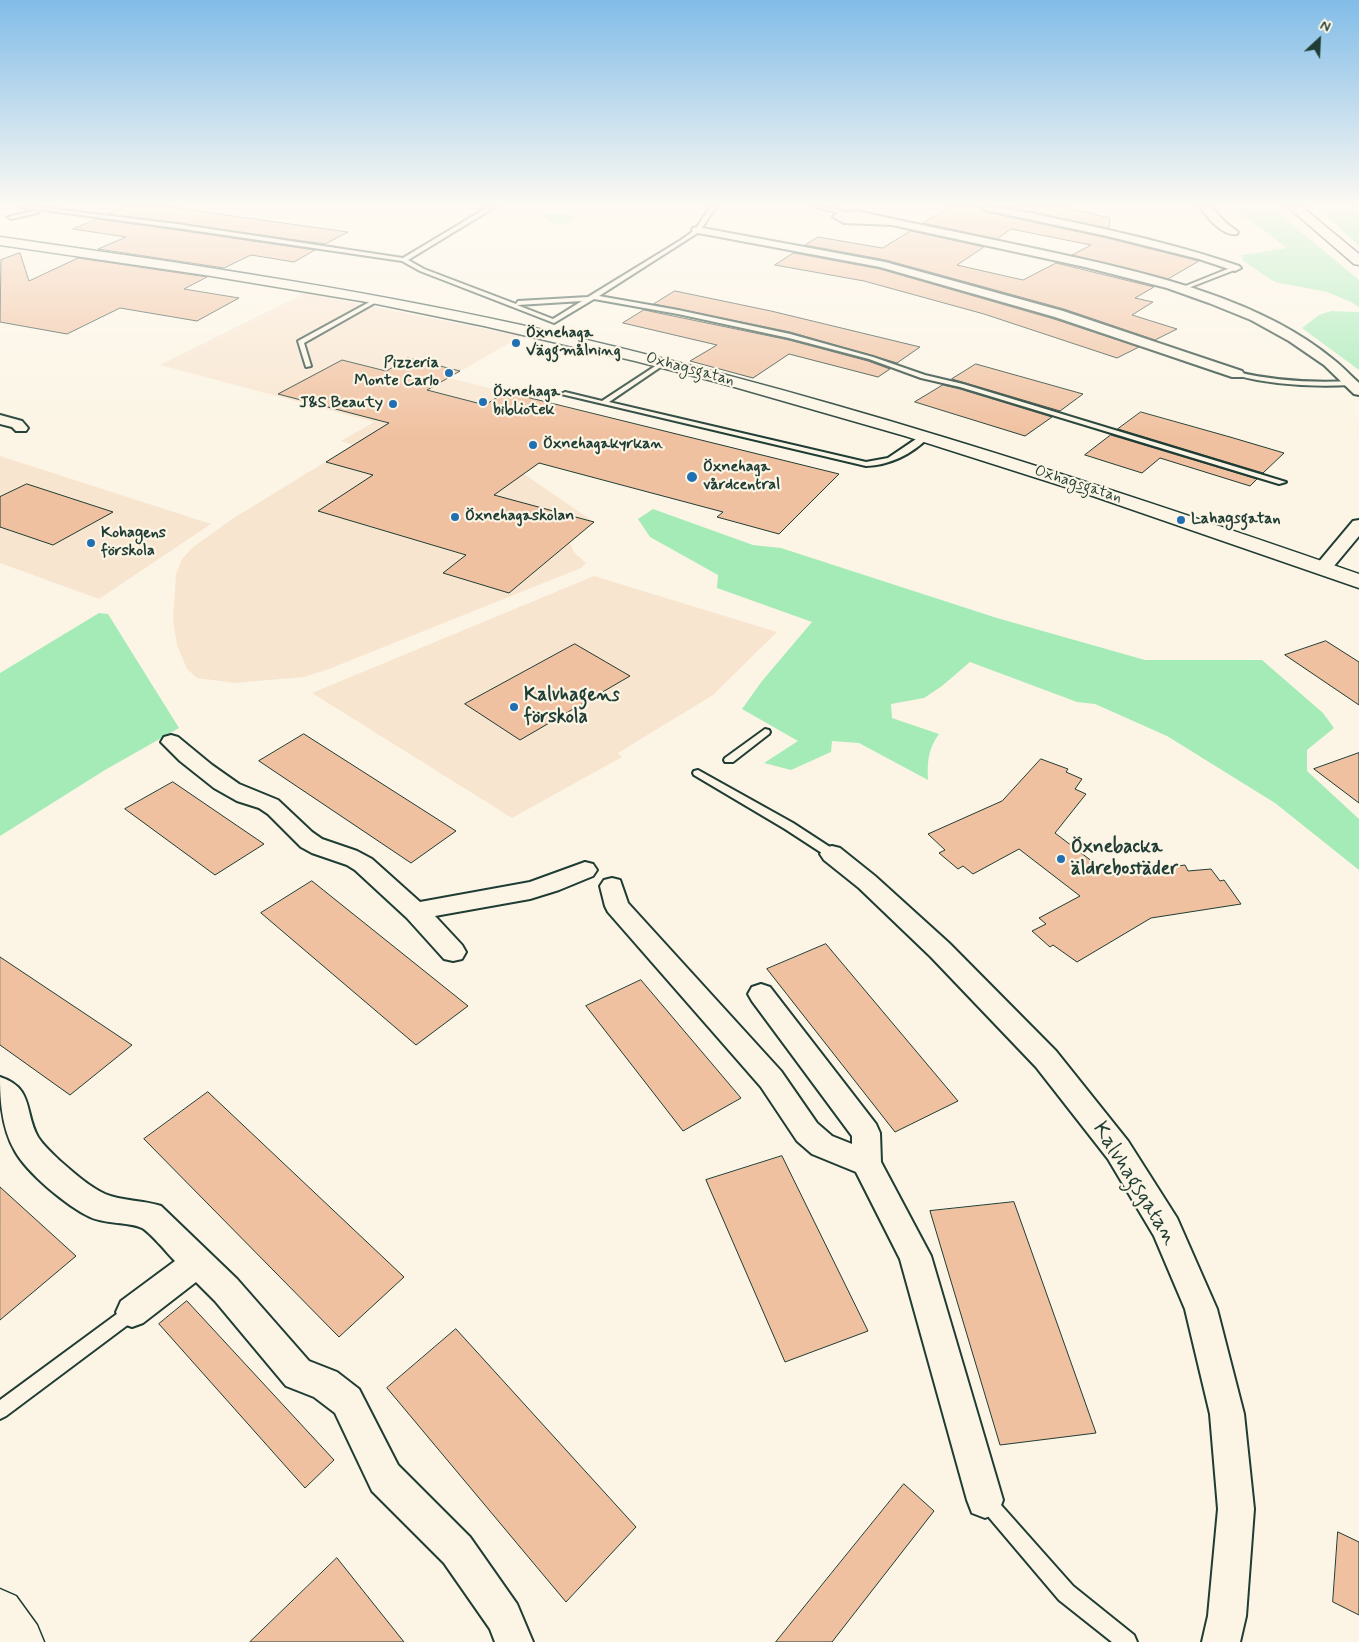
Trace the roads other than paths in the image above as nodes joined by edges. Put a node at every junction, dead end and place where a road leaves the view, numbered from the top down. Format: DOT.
graph roads {
  1 [pos="279,284"];
  2 [pos="457,284"];
  3 [pos="615,284"];
  4 [pos="951,284"];
  5 [pos="1161,284"];
  6 [pos="1195,284"];
  7 [pos="1181,289"];
  8 [pos="592,298"];
  9 [pos="377,300"];
  10 [pos="510,304"];
  11 [pos="663,363"];
  12 [pos="308,366"];
  13 [pos="1237,374"];
  14 [pos="1355,387"];
  15 [pos="564,394"];
  16 [pos="604,403"];
  17 [pos="0,419"];
  18 [pos="21,428"];
  19 [pos="925,437"];
  20 [pos="1282,482"];
  21 [pos="1359,525"];
  22 [pos="1323,568"];
  23 [pos="1359,581"];
  24 [pos="764,732"];
  25 [pos="171,742"];
  26 [pos="729,760"];
  27 [pos="698,773"];
  28 [pos="832,854"];
  29 [pos="585,870"];
  30 [pos="612,886"];
  31 [pos="416,912"];
  32 [pos="452,952"];
  33 [pos="761,994"];
  34 [pos="0,1088"];
  35 [pos="866,1163"];
  36 [pos="198,1262"];
  37 [pos="132,1312"];
  38 [pos="0,1410"];
  39 [pos="985,1500"];
  40 [pos="0,1612"];
  41 [pos="20,1642"];
  42 [pos="514,1642"];
  43 [pos="1127,1642"];
  44 [pos="1221,1642"];
  1 -- 9 [label="street, Oxhagsgatan"];
  2 -- 10 [label="lane"];
  3 -- 8 [label="lane"];
  4 -- 13 [label="street"];
  5 -- 7 [label="street"];
  6 -- 7 [label="lane"];
  7 -- 14 [label="street"];
  8 -- 10 [label="lane"];
  8 -- 10 [label="lane"];
  8 -- 20 [label="lane"];
  9 -- 11 [label="street, Oxhagsgatan"];
  9 -- 12 [label="lane"];
  11 -- 16 [label="lane"];
  11 -- 19 [label="street, Oxhagsgatan"];
  13 -- 14 [label="lane"];
  15 -- 16 [label="lane"];
  16 -- 19 [label="lane"];
  17 -- 18 [label="street"];
  19 -- 22 [label="street, Oxhagsgatan"];
  21 -- 22 [label="street"];
  22 -- 23 [label="street, Oxhagsgatan"];
  24 -- 26 [label="lane"];
  25 -- 31 [label="street"];
  27 -- 28 [label="lane"];
  28 -- 44 [label="street, Kalvhagsgatan"];
  29 -- 31 [label="street"];
  30 -- 35 [label="street"];
  31 -- 32 [label="street"];
  33 -- 35 [label="street"];
  34 -- 36 [label="street"];
  35 -- 39 [label="street"];
  36 -- 37 [label="street"];
  36 -- 42 [label="street"];
  37 -- 38 [label="lane"];
  39 -- 43 [label="lane"];
  40 -- 41 [label="street"];
}
